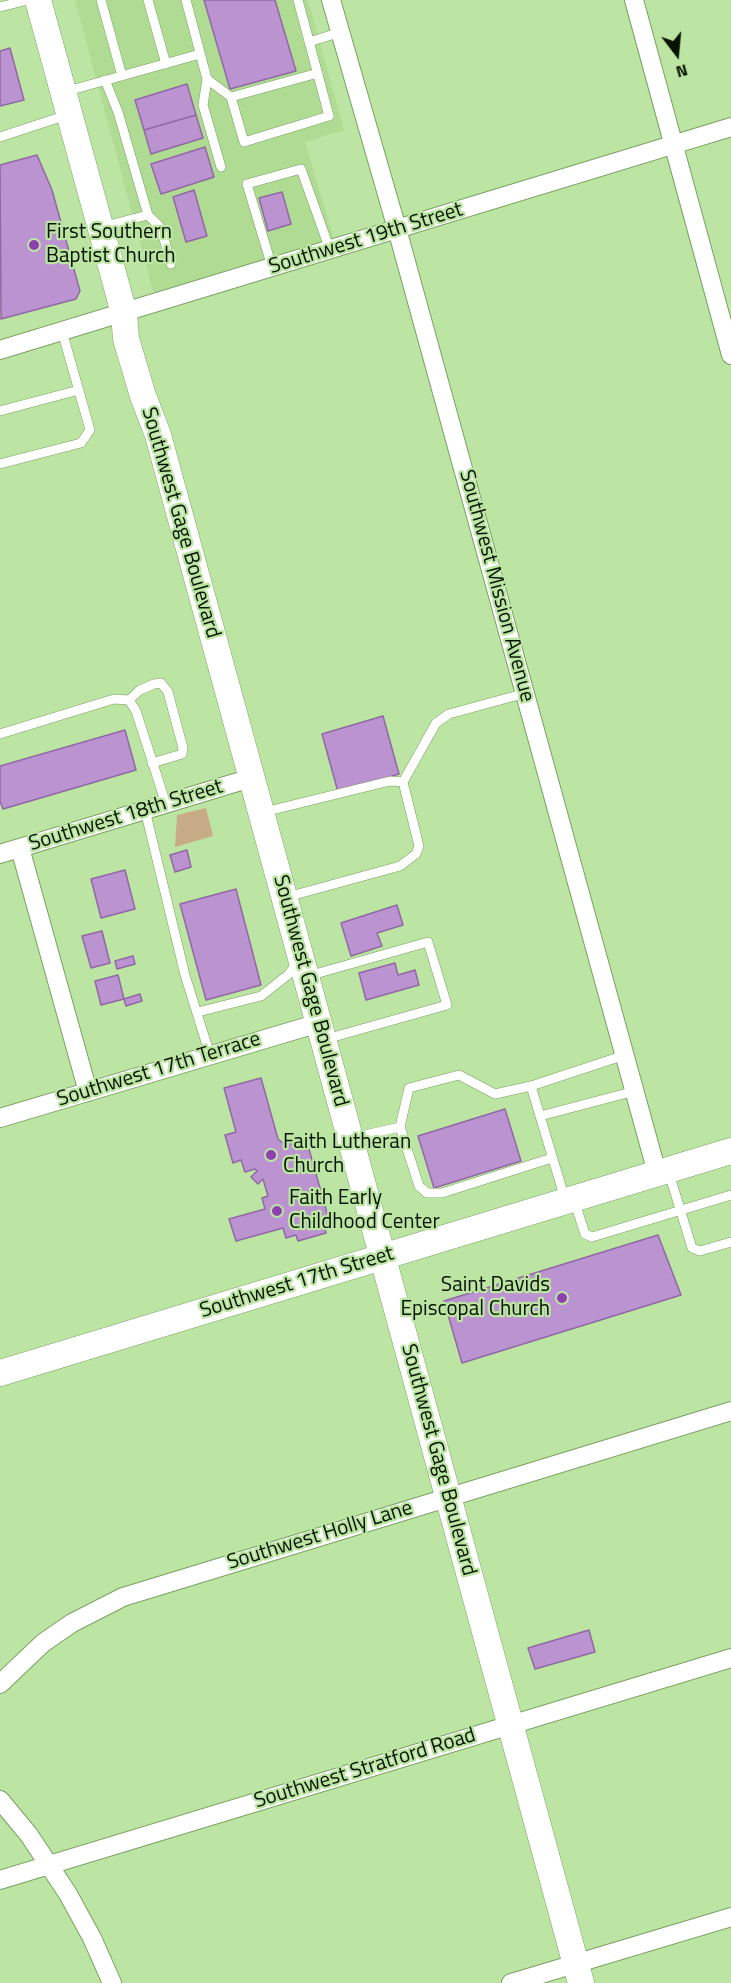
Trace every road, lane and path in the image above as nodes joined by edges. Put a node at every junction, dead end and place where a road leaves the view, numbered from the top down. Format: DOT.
graph roads {
  1 [pos="28,0"];
  2 [pos="38,0"];
  3 [pos="101,0"];
  4 [pos="186,0"];
  5 [pos="298,0"];
  6 [pos="331,0"];
  7 [pos="634,0"];
  8 [pos="151,1"];
  9 [pos="0,8"];
  10 [pos="341,32"];
  11 [pos="309,42"];
  12 [pos="200,54"];
  13 [pos="165,64"];
  14 [pos="318,73"];
  15 [pos="122,76"];
  16 [pos="207,79"];
  17 [pos="105,80"];
  18 [pos="231,97"];
  19 [pos="66,103"];
  20 [pos="731,128"];
  21 [pos="0,137"];
  22 [pos="674,145"];
  23 [pos="221,166"];
  24 [pos="148,215"];
  25 [pos="101,227"];
  26 [pos="397,229"];
  27 [pos="330,250"];
  28 [pos="171,264"];
  29 [pos="272,267"];
  30 [pos="124,313"];
  31 [pos="62,331"];
  32 [pos="0,350"];
  33 [pos="731,355"];
  34 [pos="79,390"];
  35 [pos="0,411"];
  36 [pos="0,464"];
  37 [pos="526,693"];
  38 [pos="129,700"];
  39 [pos="0,734"];
  40 [pos="152,763"];
  41 [pos="251,778"];
  42 [pos="403,782"];
  43 [pos="166,804"];
  44 [pos="145,810"];
  45 [pos="261,813"];
  46 [pos="20,848"];
  47 [pos="0,854"];
  48 [pos="284,897"];
  49 [pos="304,967"];
  50 [pos="198,1012"];
  51 [pos="321,1031"];
  52 [pos="210,1055"];
  53 [pos="625,1055"];
  54 [pos="531,1086"];
  55 [pos="635,1090"];
  56 [pos="88,1092"];
  57 [pos="540,1116"];
  58 [pos="0,1118"];
  59 [pos="400,1127"];
  60 [pos="351,1138"];
  61 [pos="731,1151"];
  62 [pos="552,1158"];
  63 [pos="663,1172"];
  64 [pos="731,1195"];
  65 [pos="570,1200"];
  66 [pos="681,1211"];
  67 [pos="731,1242"];
  68 [pos="382,1256"];
  69 [pos="0,1373"];
  70 [pos="731,1411"];
  71 [pos="449,1497"];
  72 [pos="731,1658"];
  73 [pos="0,1684"];
  74 [pos="510,1725"];
  75 [pos="0,1800"];
  76 [pos="49,1864"];
  77 [pos="0,1880"];
  78 [pos="731,1917"];
  79 [pos="578,1973"];
  80 [pos="112,1983"];
  81 [pos="511,1983"];
  1 -- 9 [label="lane"];
  2 -- 19 [label="main road, Southwest Gage Boulevard"];
  3 -- 15 [label="lane"];
  4 -- 12 [label="lane"];
  5 -- 11 [label="lane"];
  6 -- 10 [label="street, Southwest Mission Avenue"];
  7 -- 22 [label="street"];
  8 -- 13 [label="lane"];
  10 -- 11 [label="lane"];
  10 -- 26 [label="street, Southwest Mission Avenue"];
  11 -- 14 [label="lane"];
  12 -- 13 [label="lane"];
  12 -- 16 [label="lane"];
  13 -- 15 [label="lane"];
  14 -- 18 [label="lane"];
  14 -- 18 [label="lane"];
  15 -- 17 [label="lane"];
  16 -- 18 [label="lane"];
  16 -- 23 [label="lane"];
  17 -- 19 [label="lane"];
  17 -- 24 [label="lane"];
  19 -- 21 [label="lane"];
  19 -- 25 [label="main road, Southwest Gage Boulevard"];
  20 -- 22 [label="street, Southwest 19th Street"];
  22 -- 26 [label="street, Southwest 19th Street"];
  22 -- 33 [label="street"];
  24 -- 25 [label="lane"];
  24 -- 28 [label="lane"];
  25 -- 30 [label="main road, Southwest Gage Boulevard"];
  26 -- 27 [label="street, Southwest 19th Street"];
  26 -- 37 [label="street, Southwest Mission Avenue"];
  27 -- 29 [label="street, Southwest 19th Street"];
  27 -- 29 [label="lane"];
  29 -- 30 [label="street, Southwest 19th Street"];
  30 -- 31 [label="street, Southwest 19th Street"];
  30 -- 41 [label="main road, Southwest Gage Boulevard"];
  31 -- 32 [label="street, Southwest 19th Street"];
  31 -- 34 [label="lane"];
  34 -- 35 [label="lane"];
  34 -- 36 [label="lane"];
  37 -- 42 [label="lane"];
  37 -- 53 [label="street, Southwest Mission Avenue"];
  38 -- 39 [label="lane"];
  38 -- 40 [label="lane"];
  38 -- 40 [label="lane"];
  40 -- 43 [label="lane"];
  41 -- 43 [label="street, Southwest 18th Street"];
  41 -- 45 [label="main road, Southwest Gage Boulevard"];
  42 -- 45 [label="lane"];
  42 -- 48 [label="lane"];
  43 -- 44 [label="street, Southwest 18th Street"];
  44 -- 46 [label="street, Southwest 18th Street"];
  44 -- 50 [label="lane"];
  45 -- 48 [label="main road, Southwest Gage Boulevard"];
  46 -- 47 [label="street, Southwest 18th Street"];
  46 -- 56 [label="street"];
  48 -- 49 [label="main road, Southwest Gage Boulevard"];
  49 -- 50 [label="lane"];
  49 -- 51 [label="main road, Southwest Gage Boulevard"];
  49 -- 51 [label="lane"];
  50 -- 52 [label="lane"];
  51 -- 52 [label="street, Southwest 17th Terrace"];
  51 -- 60 [label="main road, Southwest Gage Boulevard"];
  52 -- 56 [label="street, Southwest 17th Terrace"];
  53 -- 54 [label="lane"];
  53 -- 55 [label="street, Southwest Mission Avenue"];
  54 -- 57 [label="lane"];
  54 -- 59 [label="lane"];
  55 -- 57 [label="lane"];
  55 -- 63 [label="street, Southwest Mission Avenue"];
  56 -- 58 [label="street, Southwest 17th Terrace"];
  57 -- 62 [label="lane"];
  59 -- 60 [label="lane"];
  59 -- 62 [label="lane"];
  60 -- 68 [label="main road, Southwest Gage Boulevard"];
  61 -- 63 [label="main road, Southwest 17th Street"];
  62 -- 65 [label="lane"];
  63 -- 65 [label="main road, Southwest 17th Street"];
  63 -- 66 [label="lane"];
  64 -- 66 [label="lane"];
  65 -- 66 [label="lane"];
  65 -- 68 [label="main road, Southwest 17th Street"];
  66 -- 67 [label="lane"];
  68 -- 69 [label="main road, Southwest 17th Street"];
  68 -- 71 [label="main road, Southwest Gage Boulevard"];
  70 -- 71 [label="street, Southwest Holly Lane"];
  71 -- 73 [label="street, Southwest Holly Lane"];
  71 -- 74 [label="main road, Southwest Gage Boulevard"];
  72 -- 74 [label="street, Southwest Stratford Road"];
  74 -- 76 [label="street, Southwest Stratford Road"];
  74 -- 79 [label="main road, Southwest Gage Boulevard"];
  75 -- 76 [label="street"];
  76 -- 77 [label="street, Southwest Stratford Road"];
  76 -- 80 [label="street"];
  78 -- 79 [label="street"];
  79 -- 81 [label="street"];
}
